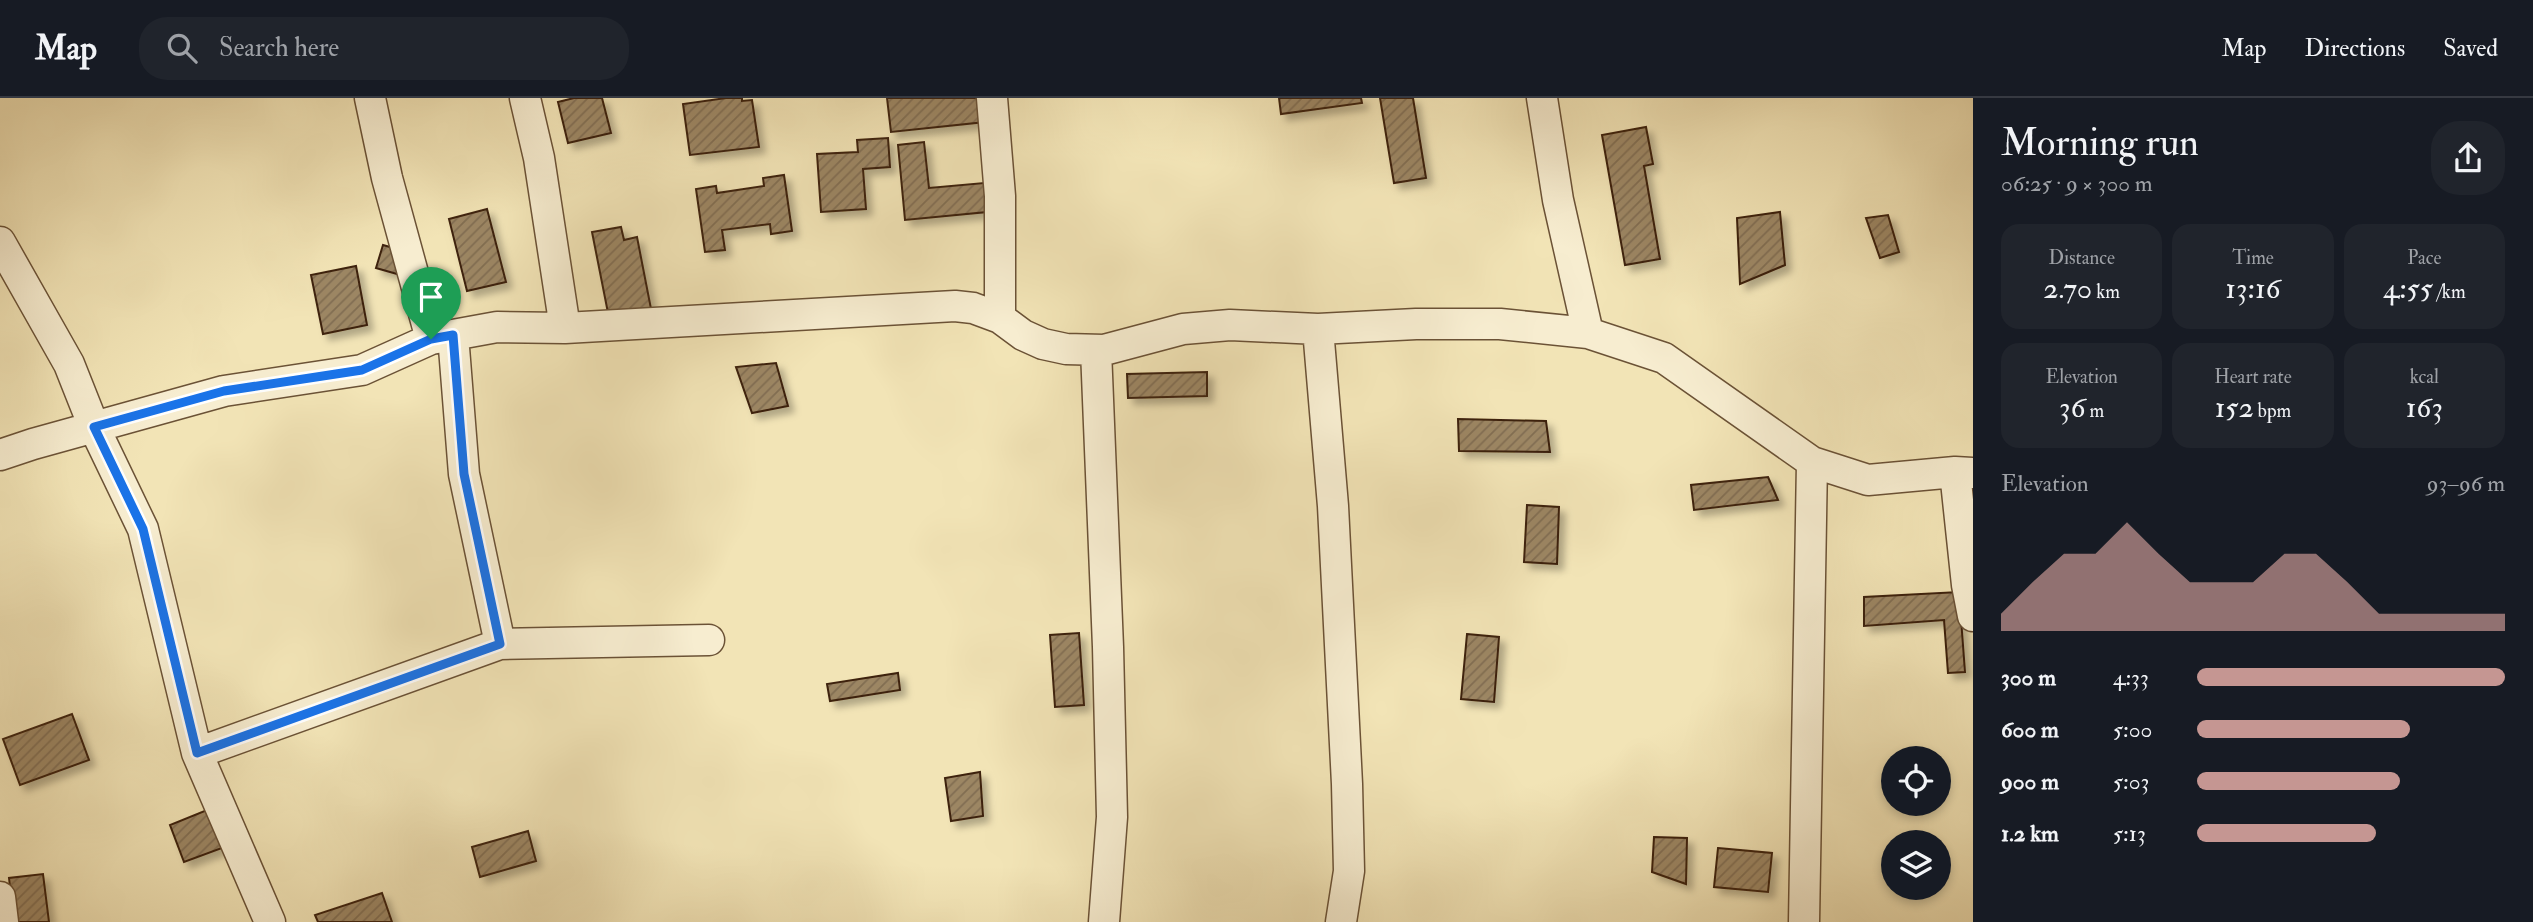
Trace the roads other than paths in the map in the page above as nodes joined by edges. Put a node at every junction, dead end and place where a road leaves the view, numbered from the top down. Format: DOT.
graph roads {
  1 [pos="370,98"];
  2 [pos="525,98"];
  3 [pos="992,98"];
  4 [pos="1542,98"];
  5 [pos="0,242"];
  6 [pos="1000,318"];
  7 [pos="565,328"];
  8 [pos="1318,329"];
  9 [pos="1588,333"];
  10 [pos="442,337"];
  11 [pos="1096,350"];
  12 [pos="94,427"];
  13 [pos="0,455"];
  14 [pos="1812,462"];
  15 [pos="1964,472"];
  16 [pos="1973,616"];
  17 [pos="709,640"];
  18 [pos="500,644"];
  19 [pos="197,753"];
  20 [pos="0,897"];
  21 [pos="3,922"];
  22 [pos="270,922"];
  23 [pos="1104,922"];
  24 [pos="1341,922"];
  25 [pos="1804,922"];
  1 -- 10 [label="street"];
  2 -- 7 [label="street"];
  3 -- 6 [label="street"];
  4 -- 9 [label="street"];
  5 -- 12 [label="street"];
  6 -- 7 [label="street"];
  6 -- 11 [label="street"];
  7 -- 10 [label="street"];
  8 -- 9 [label="street"];
  8 -- 11 [label="street"];
  8 -- 24 [label="street"];
  9 -- 14 [label="street"];
  10 -- 12 [label="street"];
  10 -- 18 [label="street"];
  11 -- 23 [label="street"];
  12 -- 13 [label="street"];
  12 -- 19 [label="street"];
  14 -- 15 [label="street"];
  14 -- 25 [label="street"];
  15 -- 16 [label="street"];
  17 -- 18 [label="street"];
  18 -- 19 [label="street"];
  19 -- 22 [label="street"];
  20 -- 21 [label="street"];
}
